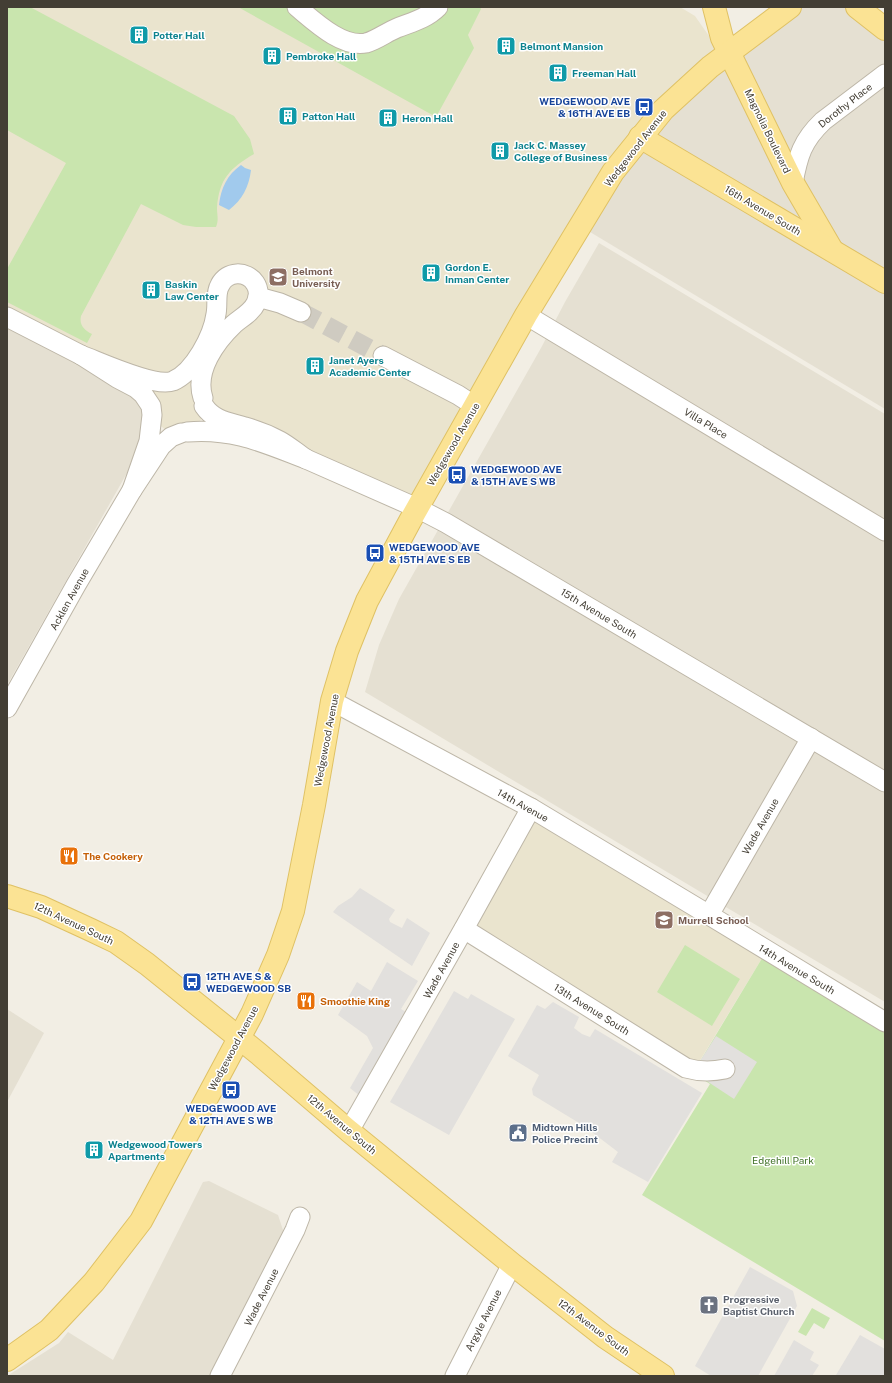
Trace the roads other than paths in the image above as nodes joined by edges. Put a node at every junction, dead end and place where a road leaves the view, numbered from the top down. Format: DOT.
graph roads {
  1 [pos="297,7"];
  2 [pos="438,7"];
  3 [pos="714,7"];
  4 [pos="790,7"];
  5 [pos="857,7"];
  6 [pos="885,29"];
  7 [pos="730,52"];
  8 [pos="885,74"];
  9 [pos="640,138"];
  10 [pos="793,183"];
  11 [pos="832,251"];
  12 [pos="885,282"];
  13 [pos="221,286"];
  14 [pos="255,303"];
  15 [pos="301,312"];
  16 [pos="526,315"];
  17 [pos="7,317"];
  18 [pos="81,355"];
  19 [pos="383,356"];
  20 [pos="172,382"];
  21 [pos="204,402"];
  22 [pos="474,406"];
  23 [pos="152,410"];
  24 [pos="184,432"];
  25 [pos="306,459"];
  26 [pos="132,490"];
  27 [pos="417,508"];
  28 [pos="885,531"];
  29 [pos="332,701"];
  30 [pos="7,708"];
  31 [pos="811,738"];
  32 [pos="885,782"];
  33 [pos="531,808"];
  34 [pos="7,896"];
  35 [pos="709,915"];
  36 [pos="464,929"];
  37 [pos="885,1022"];
  38 [pos="240,1038"];
  39 [pos="725,1069"];
  40 [pos="349,1131"];
  41 [pos="300,1217"];
  42 [pos="512,1264"];
  43 [pos="7,1360"];
  44 [pos="220,1376"];
  45 [pos="455,1376"];
  46 [pos="663,1376"];
  1 -- 2 [label="street"];
  3 -- 7 [label="main road, Magnolia Boulevard"];
  4 -- 7 [label="main road, Wedgewood Avenue"];
  5 -- 6 [label="main road"];
  7 -- 9 [label="main road, Wedgewood Avenue"];
  7 -- 10 [label="main road, Magnolia Boulevard"];
  8 -- 10 [label="street, Dorothy Place"];
  9 -- 11 [label="main road, 16th Avenue South"];
  9 -- 16 [label="main road, Wedgewood Avenue"];
  10 -- 11 [label="main road, Magnolia Boulevard"];
  11 -- 12 [label="main road, 16th Avenue South"];
  13 -- 14 [label="street"];
  13 -- 14 [label="street"];
  13 -- 20 [label="street"];
  14 -- 15 [label="street"];
  14 -- 21 [label="street"];
  16 -- 22 [label="main road, Wedgewood Avenue"];
  16 -- 28 [label="street, Villa Place"];
  17 -- 18 [label="street"];
  18 -- 20 [label="street"];
  18 -- 23 [label="street"];
  19 -- 22 [label="street"];
  20 -- 21 [label="street"];
  20 -- 23 [label="street"];
  21 -- 24 [label="street"];
  21 -- 25 [label="street, 15th Avenue South"];
  22 -- 27 [label="main road, Wedgewood Avenue"];
  23 -- 24 [label="street"];
  23 -- 26 [label="street, Acklen Avenue"];
  24 -- 25 [label="street, 15th Avenue South"];
  24 -- 26 [label="street, Acklen Avenue"];
  25 -- 27 [label="street, 15th Avenue South"];
  26 -- 30 [label="street, Acklen Avenue"];
  27 -- 29 [label="main road, Wedgewood Avenue"];
  27 -- 31 [label="street, 15th Avenue South"];
  29 -- 33 [label="street, 14th Avenue"];
  29 -- 38 [label="main road, Wedgewood Avenue"];
  31 -- 32 [label="street, 15th Avenue South"];
  31 -- 35 [label="street, Wade Avenue"];
  33 -- 35 [label="street, 14th Avenue"];
  33 -- 36 [label="street, Wade Avenue"];
  34 -- 38 [label="main road, 12th Avenue South"];
  35 -- 37 [label="street, 14th Avenue South"];
  36 -- 39 [label="street, 13th Avenue South"];
  36 -- 40 [label="street, Wade Avenue"];
  38 -- 40 [label="main road, 12th Avenue South"];
  38 -- 43 [label="main road, Wedgewood Avenue"];
  40 -- 42 [label="main road, 12th Avenue South"];
  41 -- 44 [label="street, Wade Avenue"];
  42 -- 45 [label="street, Argyle Avenue"];
  42 -- 46 [label="main road, 12th Avenue South"];
}
